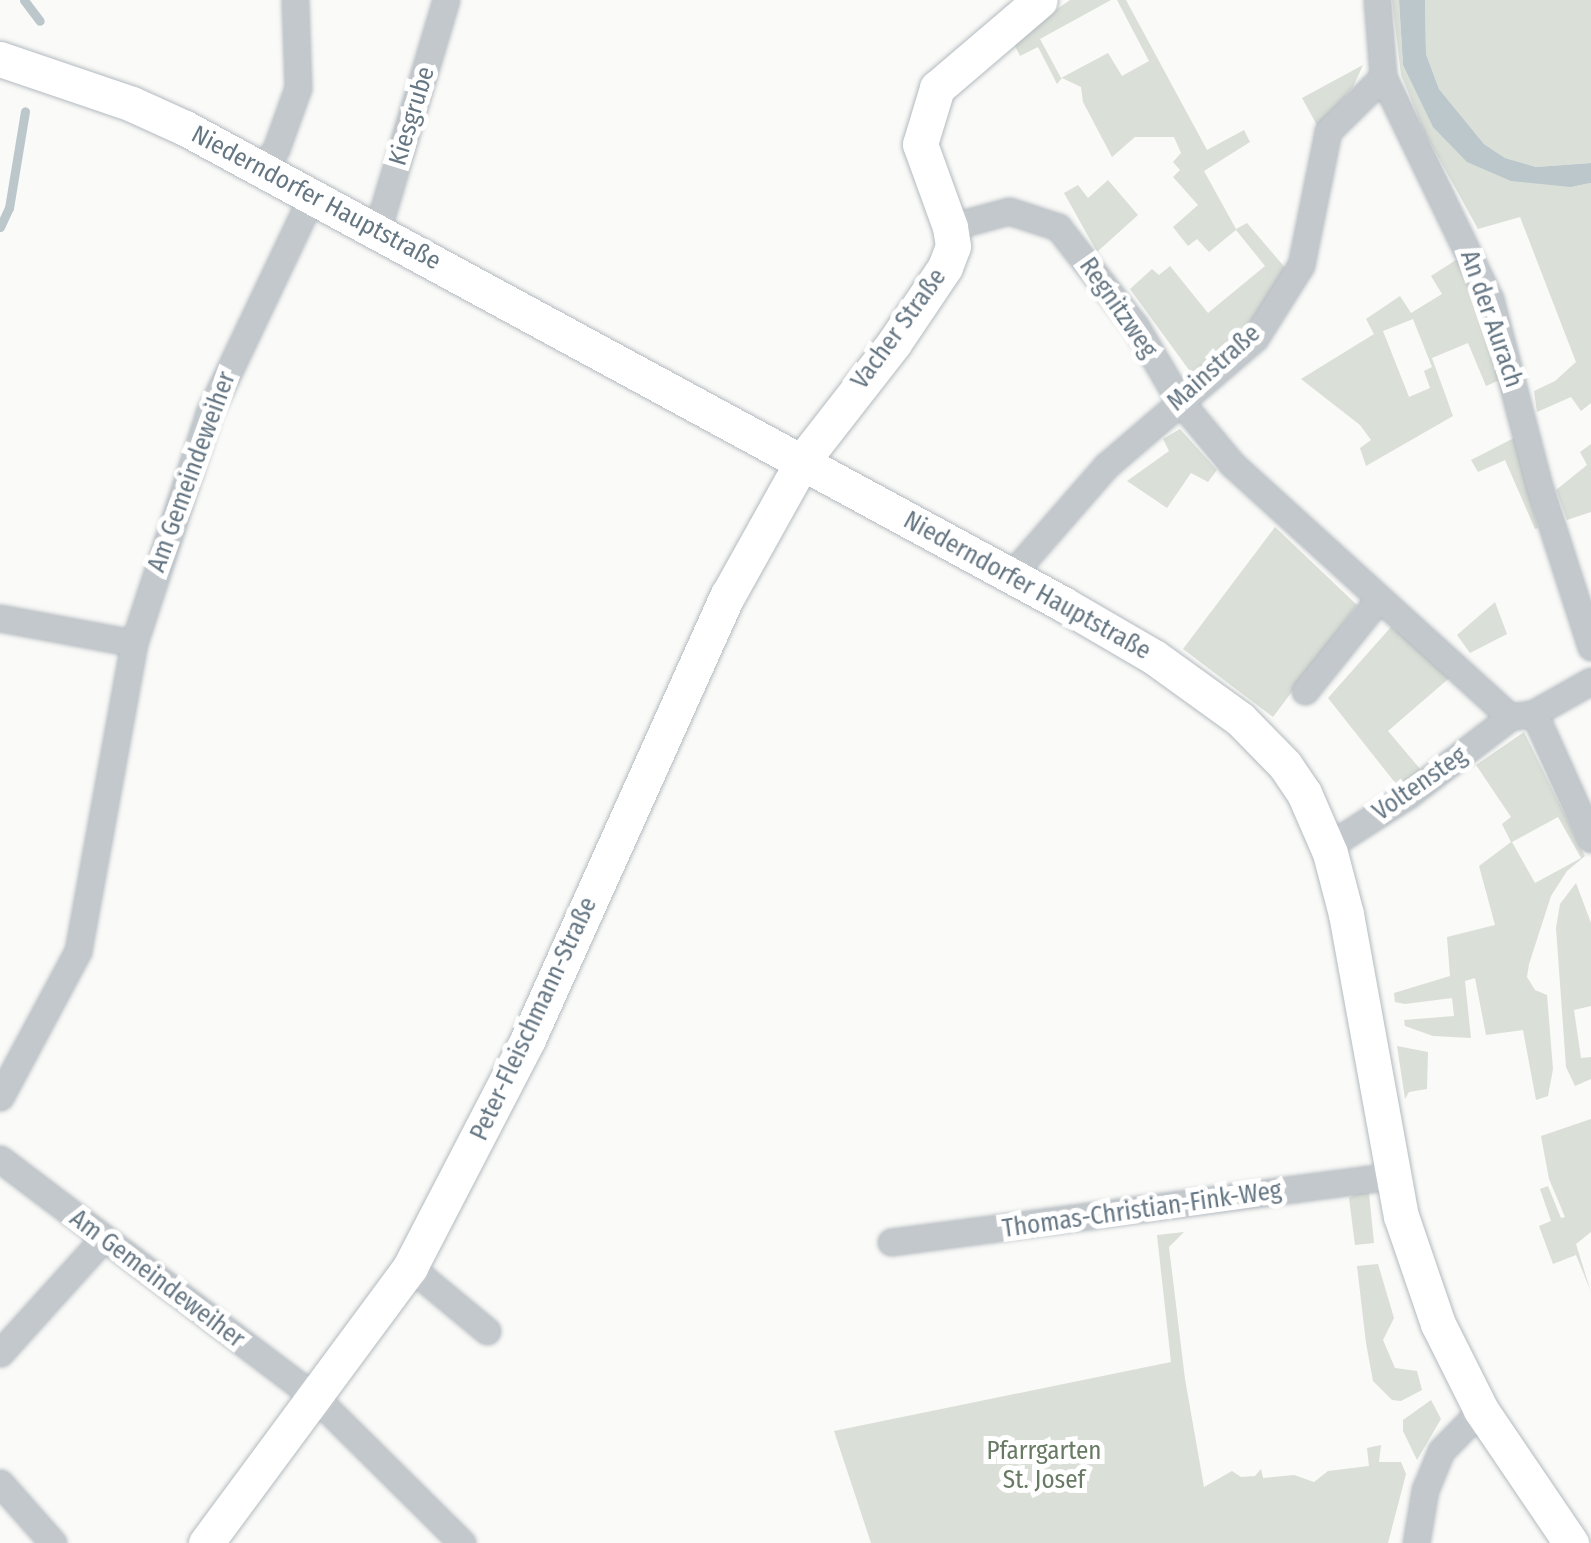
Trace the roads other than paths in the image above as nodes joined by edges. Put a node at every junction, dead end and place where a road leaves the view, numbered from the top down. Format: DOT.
graph roads {
  1 [pos="295,0"];
  2 [pos="446,0"];
  3 [pos="1040,0"];
  4 [pos="1377,0"];
  5 [pos="0,58"];
  6 [pos="1384,77"];
  7 [pos="261,169"];
  8 [pos="312,196"];
  9 [pos="950,227"];
  10 [pos="376,231"];
  11 [pos="1180,400"];
  12 [pos="803,460"];
  13 [pos="1011,575"];
  14 [pos="1377,601"];
  15 [pos="0,618"];
  16 [pos="134,643"];
  17 [pos="1591,647"];
  18 [pos="1591,681"];
  19 [pos="1305,691"];
  20 [pos="1522,715"];
  21 [pos="1591,839"];
  22 [pos="1327,846"];
  23 [pos="0,1097"];
  24 [pos="0,1159"];
  25 [pos="1392,1176"];
  26 [pos="104,1238"];
  27 [pos="891,1242"];
  28 [pos="410,1266"];
  29 [pos="487,1331"];
  30 [pos="0,1352"];
  31 [pos="316,1398"];
  32 [pos="1481,1410"];
  33 [pos="0,1483"];
  34 [pos="53,1543"];
  35 [pos="206,1543"];
  36 [pos="462,1543"];
  37 [pos="1416,1543"];
  38 [pos="1571,1543"];
  1 -- 7 [label="street"];
  2 -- 10 [label="street, Kiesgrube"];
  3 -- 9 [label="street"];
  4 -- 6 [label="street, An der Aurach"];
  5 -- 7 [label="street, Niederndorfer Hauptstraße"];
  6 -- 11 [label="street, Mainstraße"];
  6 -- 17 [label="street, An der Aurach"];
  7 -- 8 [label="street, Niederndorfer Hauptstraße"];
  8 -- 10 [label="street, Niederndorfer Hauptstraße"];
  8 -- 16 [label="street, Am Gemeindeweiher"];
  9 -- 11 [label="street, Regnitzweg"];
  9 -- 12 [label="street, Vacher Straße"];
  10 -- 12 [label="street, Niederndorfer Hauptstraße"];
  11 -- 13 [label="street, Mainstraße"];
  11 -- 14 [label="street, Regnitzweg"];
  12 -- 13 [label="street, Niederndorfer Hauptstraße"];
  12 -- 28 [label="street, Peter-Fleischmann-Straße"];
  13 -- 22 [label="street, Niederndorfer Hauptstraße"];
  14 -- 19 [label="street"];
  14 -- 20 [label="street, Regnitzweg"];
  15 -- 16 [label="street"];
  16 -- 23 [label="street, Am Gemeindeweiher"];
  18 -- 20 [label="street"];
  20 -- 21 [label="street"];
  20 -- 22 [label="street, Voltensteg"];
  22 -- 25 [label="street, Niederndorfer Hauptstraße"];
  24 -- 26 [label="street, Am Gemeindeweiher"];
  25 -- 27 [label="street, Thomas-Christian-Fink-Weg"];
  25 -- 32 [label="street, Niederndorfer Hauptstraße"];
  26 -- 30 [label="street"];
  26 -- 31 [label="street, Am Gemeindeweiher"];
  28 -- 29 [label="street"];
  28 -- 31 [label="street, Peter-Fleischmann-Straße"];
  31 -- 35 [label="street, Peter-Fleischmann-Straße"];
  31 -- 36 [label="street, Am Gemeindeweiher"];
  32 -- 37 [label="street"];
  32 -- 38 [label="street, Niederndorfer Hauptstraße"];
  33 -- 34 [label="street"];
}
